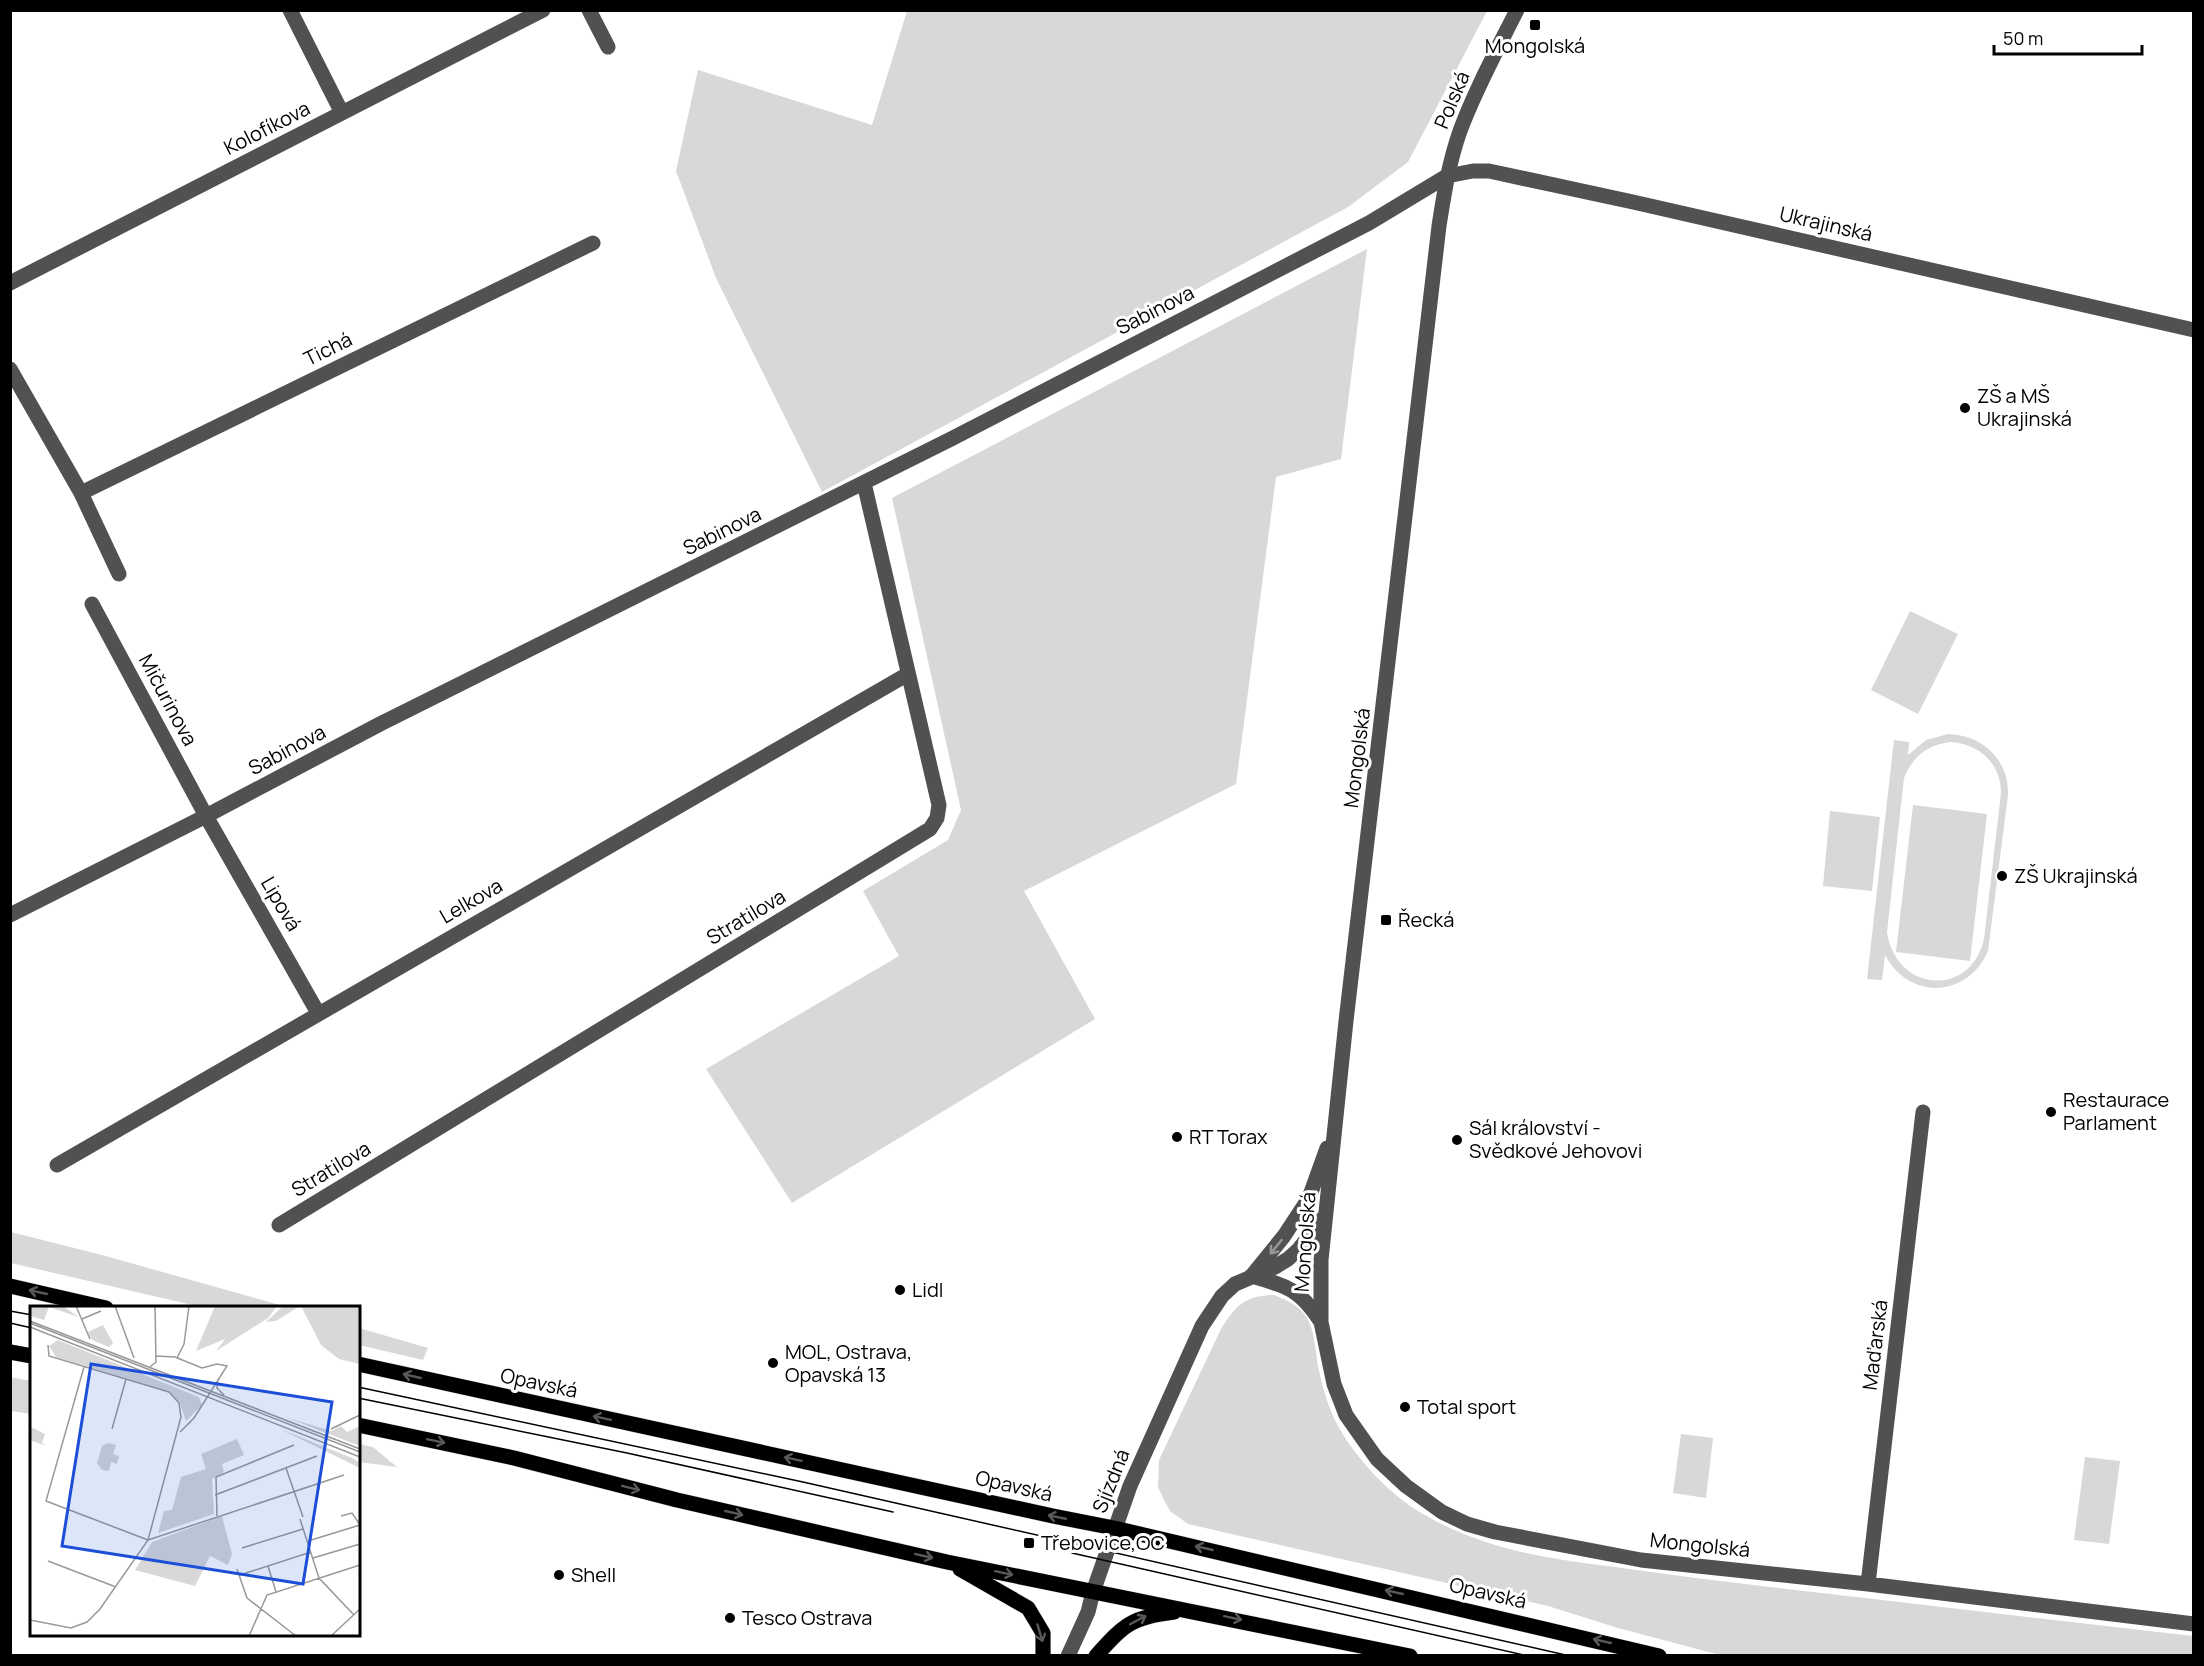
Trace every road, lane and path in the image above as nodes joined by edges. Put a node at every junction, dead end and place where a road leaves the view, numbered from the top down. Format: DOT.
graph roads {
  1 [pos="290,10"];
  2 [pos="543,10"];
  3 [pos="589,10"];
  4 [pos="1517,10"];
  5 [pos="608,47"];
  6 [pos="342,113"];
  7 [pos="1447,176"];
  8 [pos="593,243"];
  9 [pos="10,283"];
  10 [pos="2193,330"];
  11 [pos="10,369"];
  12 [pos="16,394"];
  13 [pos="864,483"];
  14 [pos="81,493"];
  15 [pos="119,574"];
  16 [pos="92,604"];
  17 [pos="908,674"];
  18 [pos="206,816"];
  19 [pos="10,915"];
  20 [pos="318,1013"];
  21 [pos="1923,1112"];
  22 [pos="1336,1120"];
  23 [pos="57,1165"];
  24 [pos="1327,1214"];
  25 [pos="279,1225"];
  26 [pos="1251,1276"];
  27 [pos="10,1286"];
  28 [pos="97,1306"];
  29 [pos="1322,1322"];
  30 [pos="10,1352"];
  31 [pos="30,1356"];
  32 [pos="360,1364"];
  33 [pos="360,1425"];
  34 [pos="1114,1528"];
  35 [pos="946,1562"];
  36 [pos="1869,1584"];
  37 [pos="1093,1592"];
  38 [pos="1192,1610"];
  39 [pos="2193,1624"];
  40 [pos="1043,1656"];
  41 [pos="1068,1656"];
  42 [pos="1096,1656"];
  43 [pos="1410,1656"];
  44 [pos="1659,1656"];
  1 -- 6 [label="street"];
  2 -- 6 [label="street, Kolofíkova"];
  3 -- 5 [label="street"];
  4 -- 7 [label="street, Polská"];
  6 -- 9 [label="street, Kolofíkova"];
  7 -- 10 [label="street, Ukrajinská"];
  7 -- 13 [label="street, Sabinova"];
  7 -- 22 [label="street, Mongolská"];
  8 -- 14 [label="street, Tichá"];
  11 -- 12 [label="street"];
  12 -- 14 [label="street"];
  13 -- 17 [label="street, Stratilova"];
  13 -- 18 [label="street, Sabinova"];
  14 -- 15 [label="street"];
  16 -- 18 [label="street, Mičurinova"];
  17 -- 20 [label="street, Lelkova"];
  17 -- 25 [label="street, Stratilova"];
  18 -- 19 [label="street, Sabinova"];
  18 -- 20 [label="street, Lipová"];
  20 -- 23 [label="street, Lelkova"];
  21 -- 36 [label="street, Maďarská"];
  22 -- 24 [label="street, Mongolská"];
  22 -- 26 [label="street, one-way"];
  24 -- 26 [label="street"];
  24 -- 29 [label="street, Mongolská"];
  26 -- 29 [label="street"];
  26 -- 34 [label="street, Sjízdná"];
  28 -- 27 [label="main road, one-way"];
  29 -- 36 [label="street, Mongolská"];
  30 -- 31 [label="main road"];
  34 -- 32 [label="main road, Opavská, one-way"];
  33 -- 35 [label="main road, one-way"];
  34 -- 37 [label="street, Sjízdná"];
  44 -- 34 [label="main road, Opavská, one-way"];
  35 -- 37 [label="main road, one-way"];
  35 -- 40 [label="main road, one-way"];
  36 -- 39 [label="street, Mongolská"];
  37 -- 38 [label="main road"];
  37 -- 41 [label="street, Sjízdná"];
  42 -- 38 [label="main road, one-way"];
  38 -- 43 [label="main road, one-way"];
}
